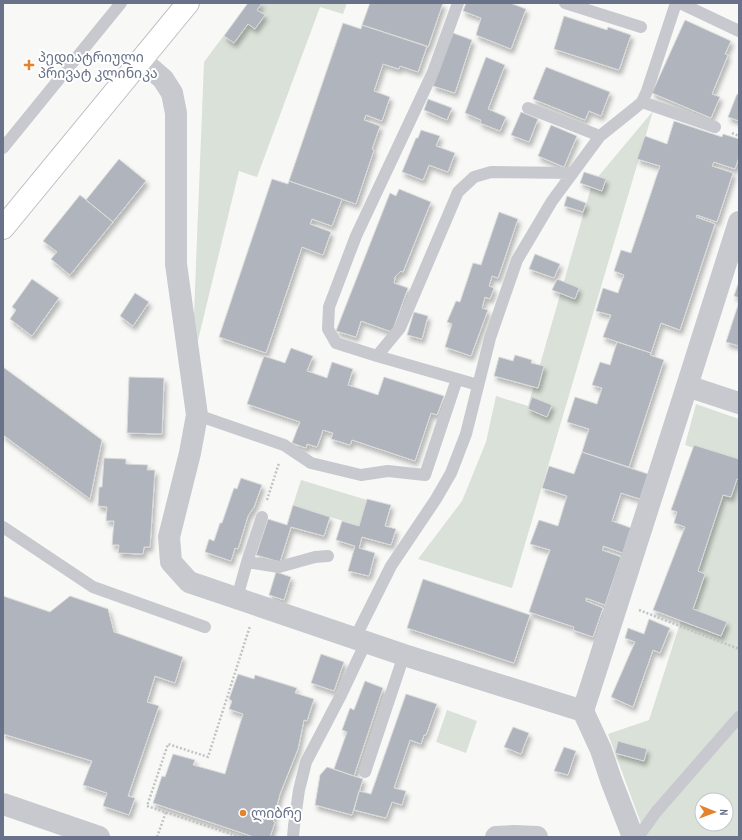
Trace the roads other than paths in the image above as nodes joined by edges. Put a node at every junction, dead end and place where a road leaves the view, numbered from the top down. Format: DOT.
graph roads {
  1 [pos="121,3"];
  2 [pos="188,3"];
  3 [pos="458,3"];
  4 [pos="565,3"];
  5 [pos="676,3"];
  6 [pos="680,3"];
  7 [pos="641,27"];
  8 [pos="739,31"];
  9 [pos="141,60"];
  10 [pos="642,102"];
  11 [pos="528,108"];
  12 [pos="715,127"];
  13 [pos="600,136"];
  14 [pos="3,148"];
  15 [pos="572,173"];
  16 [pos="739,222"];
  17 [pos="3,228"];
  18 [pos="377,356"];
  19 [pos="457,379"];
  20 [pos="478,385"];
  21 [pos="687,386"];
  22 [pos="739,403"];
  23 [pos="197,415"];
  24 [pos="262,517"];
  25 [pos="4,530"];
  26 [pos="328,556"];
  27 [pos="247,562"];
  28 [pos="247,601"];
  29 [pos="205,627"];
  30 [pos="360,640"];
  31 [pos="404,655"];
  32 [pos="583,711"];
  33 [pos="739,717"];
  34 [pos="365,772"];
  35 [pos="3,804"];
  36 [pos="98,837"];
  37 [pos="293,837"];
  38 [pos="496,837"];
  39 [pos="537,837"];
  40 [pos="632,837"];
  41 [pos="638,837"];
  1 -- 14 [label="lane"];
  2 -- 9 [label="main road"];
  3 -- 18 [label="lane"];
  4 -- 7 [label="lane"];
  5 -- 10 [label="lane"];
  6 -- 8 [label="lane"];
  9 -- 17 [label="main road"];
  9 -- 23 [label="street"];
  10 -- 12 [label="lane"];
  10 -- 13 [label="lane"];
  11 -- 13 [label="lane"];
  13 -- 15 [label="lane"];
  15 -- 18 [label="lane"];
  15 -- 20 [label="lane"];
  16 -- 21 [label="street"];
  18 -- 19 [label="lane"];
  19 -- 20 [label="lane"];
  19 -- 23 [label="lane"];
  20 -- 30 [label="lane"];
  21 -- 22 [label="street"];
  21 -- 32 [label="street"];
  23 -- 28 [label="street"];
  24 -- 27 [label="lane"];
  25 -- 29 [label="lane"];
  26 -- 27 [label="lane"];
  27 -- 28 [label="lane"];
  28 -- 30 [label="street"];
  30 -- 31 [label="street"];
  30 -- 37 [label="lane"];
  31 -- 32 [label="street"];
  31 -- 34 [label="lane"];
  32 -- 40 [label="street"];
  33 -- 41 [label="lane"];
  35 -- 36 [label="street"];
  38 -- 39 [label="street"];
}
